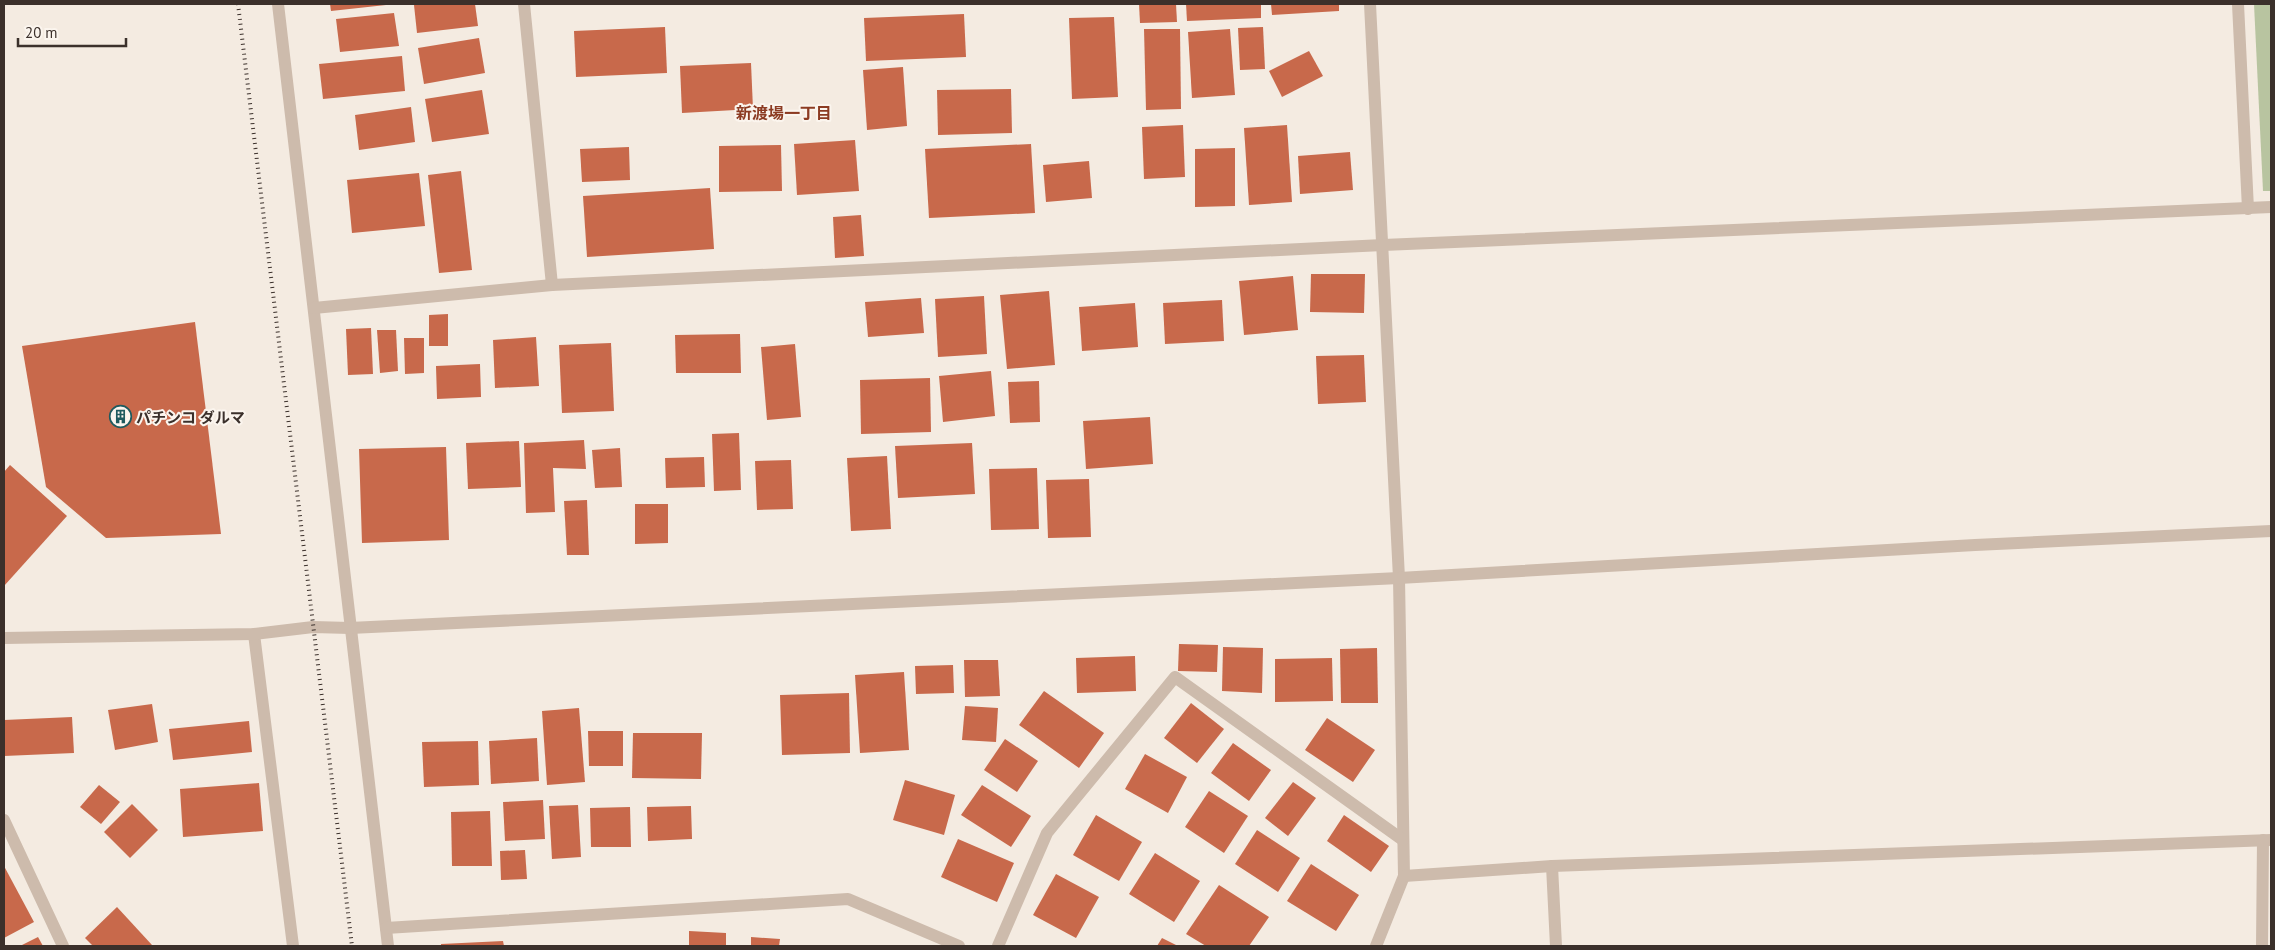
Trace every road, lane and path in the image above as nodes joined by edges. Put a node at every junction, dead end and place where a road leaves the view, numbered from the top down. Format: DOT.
graph roads {
  1 [pos="278,4"];
  2 [pos="524,4"];
  3 [pos="1370,4"];
  4 [pos="2238,4"];
  5 [pos="2271,207"];
  6 [pos="2248,209"];
  7 [pos="1383,245"];
  8 [pos="552,285"];
  9 [pos="314,308"];
  10 [pos="2271,531"];
  11 [pos="1398,578"];
  12 [pos="350,628"];
  13 [pos="254,634"];
  14 [pos="4,638"];
  15 [pos="4,820"];
  16 [pos="1404,840"];
  17 [pos="2267,840"];
  18 [pos="1552,866"];
  19 [pos="1404,876"];
  20 [pos="386,928"];
  21 [pos="63,946"];
  22 [pos="293,946"];
  23 [pos="388,946"];
  24 [pos="959,946"];
  25 [pos="998,946"];
  26 [pos="1376,946"];
  27 [pos="1556,946"];
  28 [pos="2262,946"];
  1 -- 9 [label="street"];
  2 -- 8 [label="street"];
  3 -- 7 [label="street"];
  4 -- 6 [label="street"];
  5 -- 6 [label="street"];
  6 -- 7 [label="street"];
  7 -- 8 [label="street"];
  7 -- 11 [label="street"];
  8 -- 9 [label="street"];
  9 -- 12 [label="street"];
  10 -- 11 [label="street"];
  11 -- 12 [label="street"];
  11 -- 16 [label="street"];
  12 -- 13 [label="street"];
  12 -- 20 [label="street"];
  13 -- 14 [label="street"];
  13 -- 22 [label="street"];
  15 -- 21 [label="street"];
  16 -- 19 [label="street"];
  16 -- 25 [label="street"];
  17 -- 18 [label="street"];
  17 -- 28 [label="street"];
  18 -- 19 [label="street"];
  18 -- 27 [label="street"];
  19 -- 26 [label="street"];
  20 -- 23 [label="street"];
  20 -- 24 [label="street"];
}
